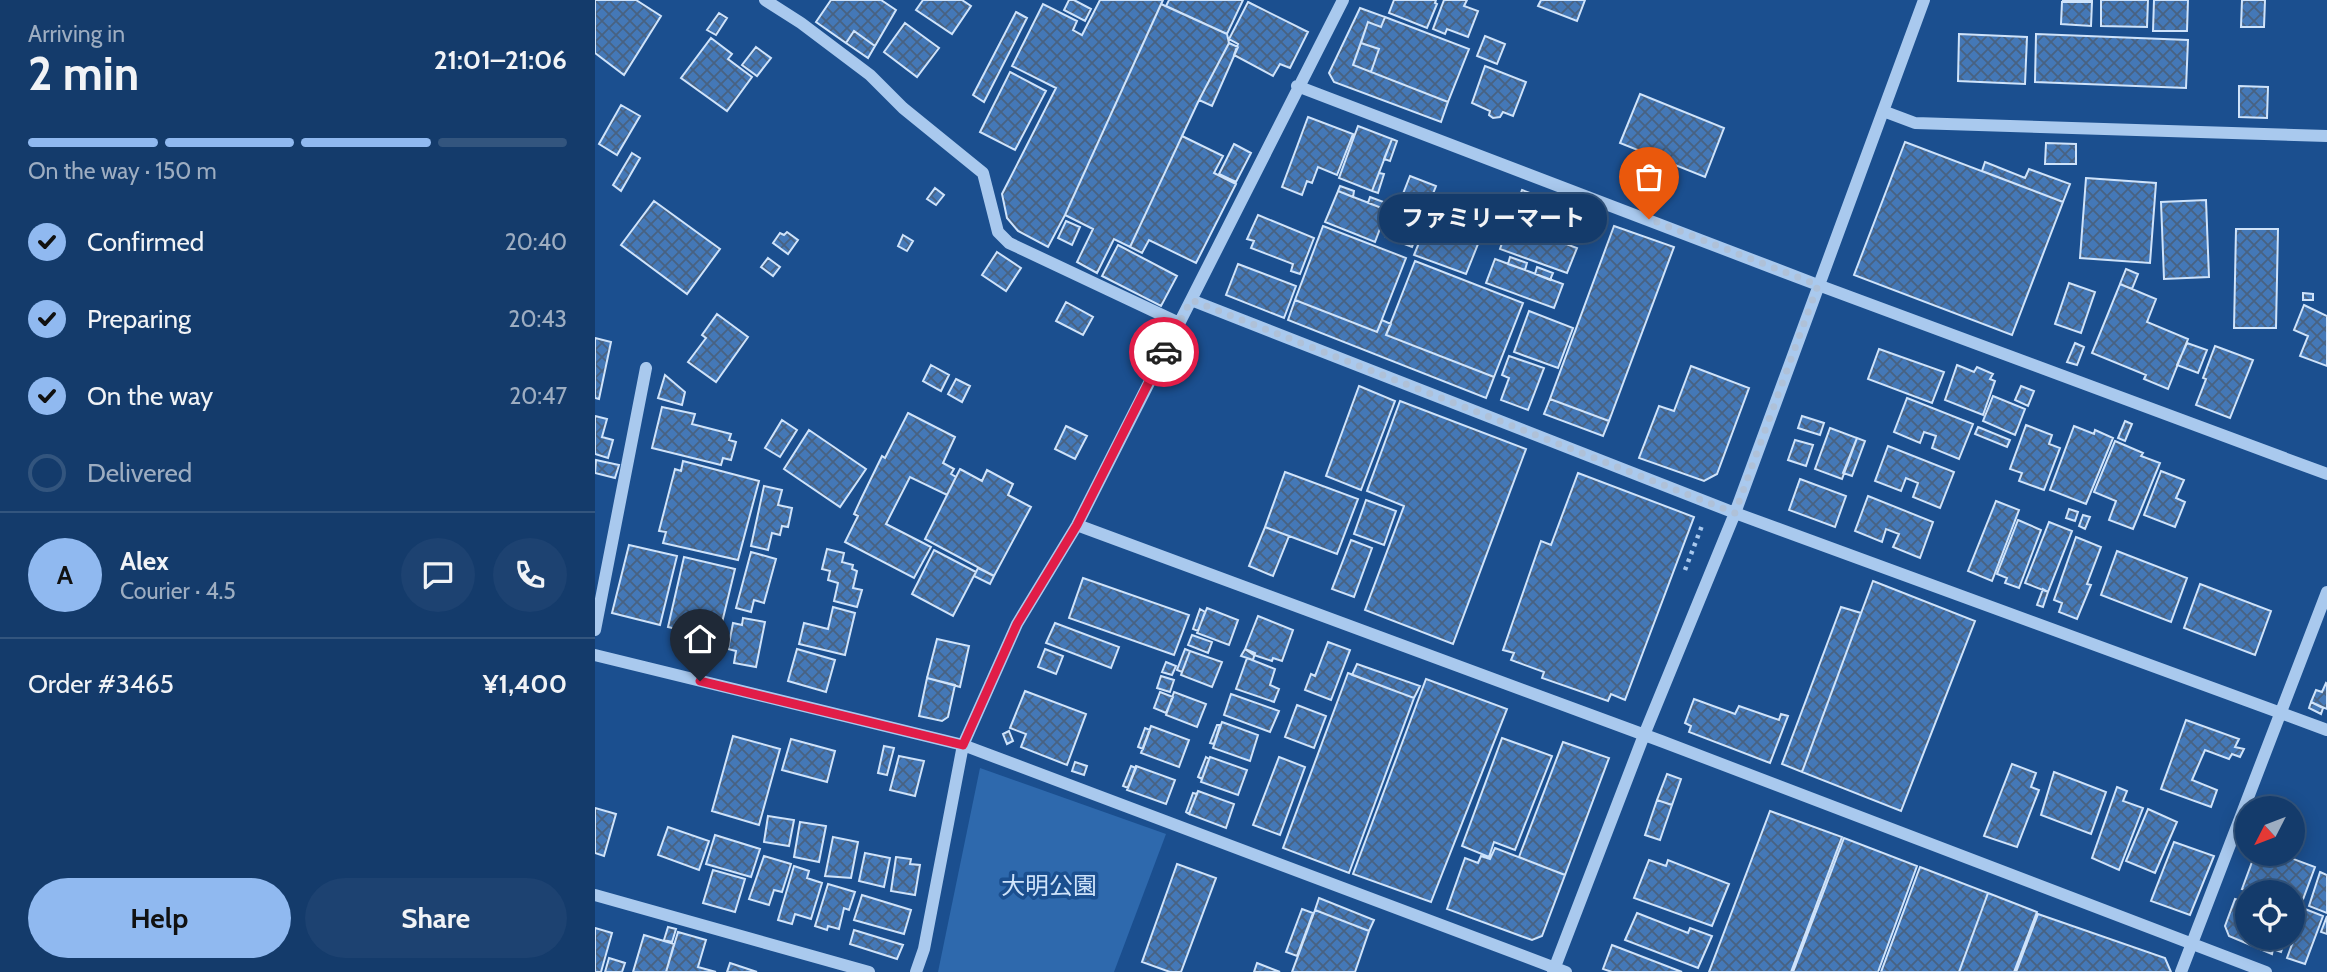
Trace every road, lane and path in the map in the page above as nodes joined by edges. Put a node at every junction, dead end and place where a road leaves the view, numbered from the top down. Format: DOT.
graph roads {
  1 [pos="765,0"];
  2 [pos="1343,0"];
  3 [pos="1924,0"];
  4 [pos="1297,86"];
  5 [pos="1883,111"];
  6 [pos="2327,136"];
  7 [pos="1818,285"];
  8 [pos="1191,300"];
  9 [pos="1179,323"];
  10 [pos="646,368"];
  11 [pos="2327,474"];
  12 [pos="1735,513"];
  13 [pos="1077,525"];
  14 [pos="2327,592"];
  15 [pos="595,630"];
  16 [pos="595,655"];
  17 [pos="2280,713"];
  18 [pos="2327,730"];
  19 [pos="1644,734"];
  20 [pos="963,745"];
  21 [pos="595,895"];
  22 [pos="2191,944"];
  23 [pos="1558,971"];
  24 [pos="869,972"];
  25 [pos="916,972"];
  26 [pos="2181,972"];
  27 [pos="2266,972"];
  1 -- 9 [label="street"];
  2 -- 4 [label="street"];
  3 -- 5 [label="street"];
  4 -- 7 [label="street"];
  4 -- 8 [label="street"];
  5 -- 6 [label="street"];
  5 -- 7 [label="street"];
  7 -- 11 [label="street"];
  7 -- 12 [label="street"];
  8 -- 9 [label="street"];
  8 -- 12 [label="street"];
  9 -- 13 [label="street"];
  10 -- 15 [label="street"];
  12 -- 17 [label="street"];
  12 -- 19 [label="street"];
  13 -- 19 [label="street"];
  13 -- 20 [label="street"];
  14 -- 17 [label="street"];
  16 -- 20 [label="street"];
  17 -- 18 [label="street"];
  17 -- 22 [label="street"];
  19 -- 22 [label="street"];
  19 -- 23 [label="street"];
  20 -- 23 [label="street"];
  20 -- 25 [label="street"];
  21 -- 24 [label="street"];
  22 -- 26 [label="street"];
  22 -- 27 [label="street"];
}
